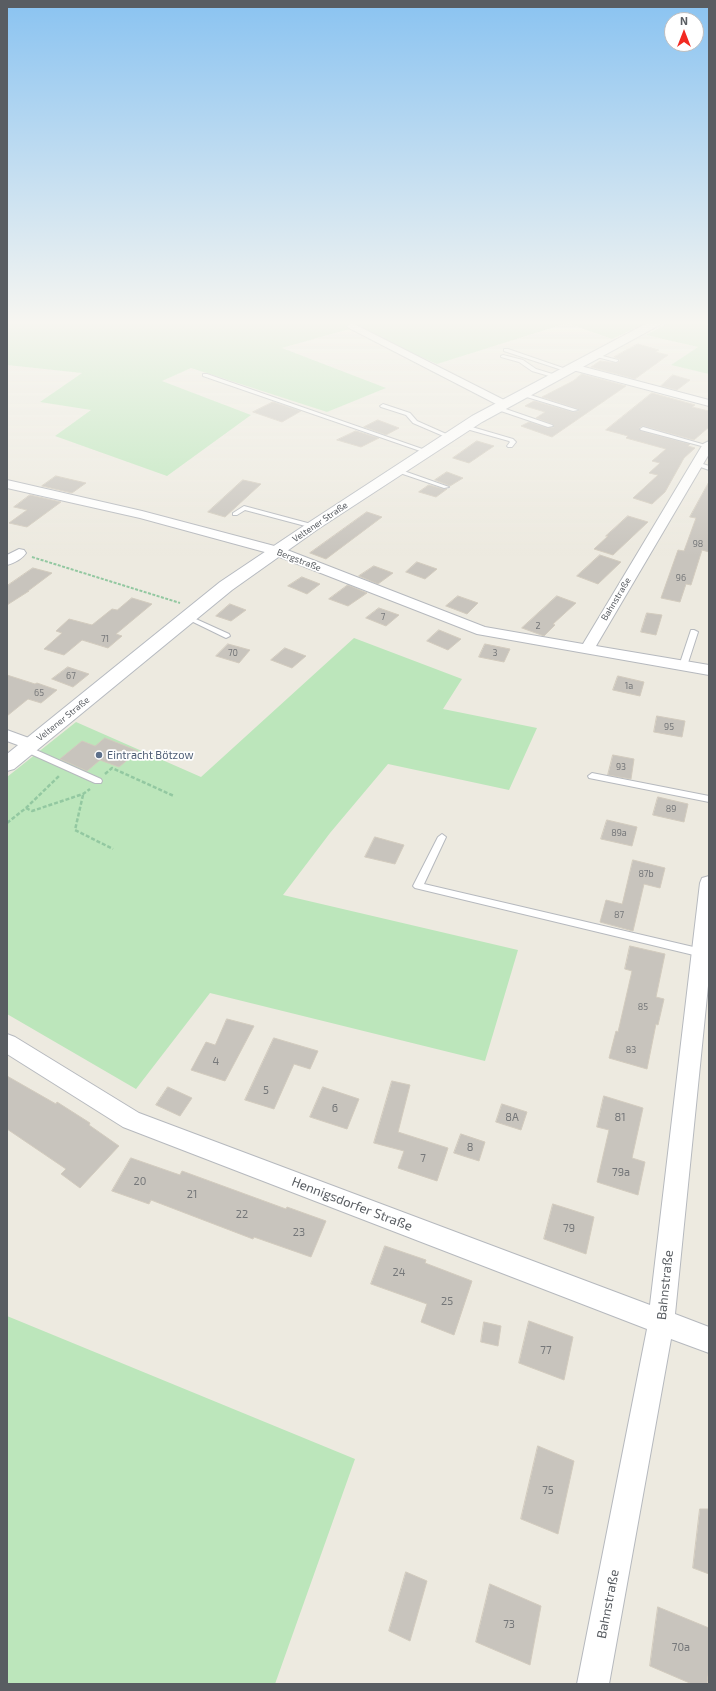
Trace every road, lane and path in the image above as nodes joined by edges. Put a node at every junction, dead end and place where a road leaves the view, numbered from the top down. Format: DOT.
graph roads {
  1 [pos="274,399"];
  2 [pos="488,399"];
  3 [pos="513,399"];
  4 [pos="538,399"];
  5 [pos="691,399"];
  6 [pos="709,403"];
  7 [pos="383,406"];
  8 [pos="501,406"];
  9 [pos="575,410"];
  10 [pos="550,426"];
  11 [pos="465,427"];
  12 [pos="643,429"];
  13 [pos="450,437"];
  14 [pos="708,445"];
  15 [pos="510,446"];
  16 [pos="428,452"];
  17 [pos="703,466"];
  18 [pos="399,471"];
  19 [pos="7,484"];
  20 [pos="446,487"];
  21 [pos="235,514"];
  22 [pos="314,526"];
  23 [pos="277,551"];
  24 [pos="19,553"];
  25 [pos="7,561"];
  26 [pos="192,613"];
  27 [pos="694,632"];
  28 [pos="226,636"];
  29 [pos="587,649"];
  30 [pos="683,666"];
  31 [pos="709,670"];
  32 [pos="7,735"];
  33 [pos="29,747"];
  34 [pos="7,764"];
  35 [pos="68,767"];
  36 [pos="592,776"];
  37 [pos="98,781"];
  38 [pos="83,794"];
  39 [pos="709,799"];
  40 [pos="7,823"];
  41 [pos="442,837"];
  42 [pos="113,849"];
  43 [pos="709,883"];
  44 [pos="707,912"];
  45 [pos="702,953"];
  46 [pos="7,1044"];
  47 [pos="661,1323"];
  48 [pos="709,1340"];
  49 [pos="594,1684"];
  1 -- 16 [label="lane"];
  2 -- 8 [label="street"];
  3 -- 8 [label="main road, Veltener Straße"];
  4 -- 9 [label="lane"];
  5 -- 6 [label="street"];
  7 -- 13 [label="lane"];
  8 -- 10 [label="lane"];
  8 -- 11 [label="main road, Veltener Straße"];
  11 -- 13 [label="main road, Veltener Straße"];
  11 -- 15 [label="lane"];
  12 -- 14 [label="lane"];
  13 -- 16 [label="main road, Veltener Straße"];
  14 -- 17 [label="street, Bahnstraße"];
  16 -- 18 [label="main road, Veltener Straße"];
  17 -- 29 [label="street, Bahnstraße"];
  18 -- 20 [label="lane"];
  18 -- 22 [label="main road, Veltener Straße"];
  19 -- 23 [label="street, Bergstraße"];
  21 -- 22 [label="lane"];
  22 -- 23 [label="main road, Veltener Straße"];
  23 -- 26 [label="main road, Veltener Straße"];
  23 -- 29 [label="street, Bergstraße"];
  24 -- 25 [label="street"];
  24 -- 26 [label="path"];
  26 -- 28 [label="lane"];
  26 -- 33 [label="main road, Veltener Straße"];
  27 -- 30 [label="lane"];
  29 -- 30 [label="street"];
  30 -- 31 [label="street"];
  32 -- 33 [label="street"];
  33 -- 34 [label="main road, Veltener Straße"];
  33 -- 35 [label="lane"];
  35 -- 37 [label="lane"];
  35 -- 40 [label="path"];
  36 -- 39 [label="lane"];
  38 -- 42 [label="path"];
  41 -- 45 [label="lane"];
  43 -- 44 [label="street, Bahnstraße"];
  44 -- 45 [label="street, Bahnstraße"];
  45 -- 47 [label="street, Bahnstraße"];
  46 -- 47 [label="street, Hennigsdorfer Straße"];
  47 -- 48 [label="street, Hennigsdorfer Straße"];
  47 -- 49 [label="street, Bahnstraße"];
}
